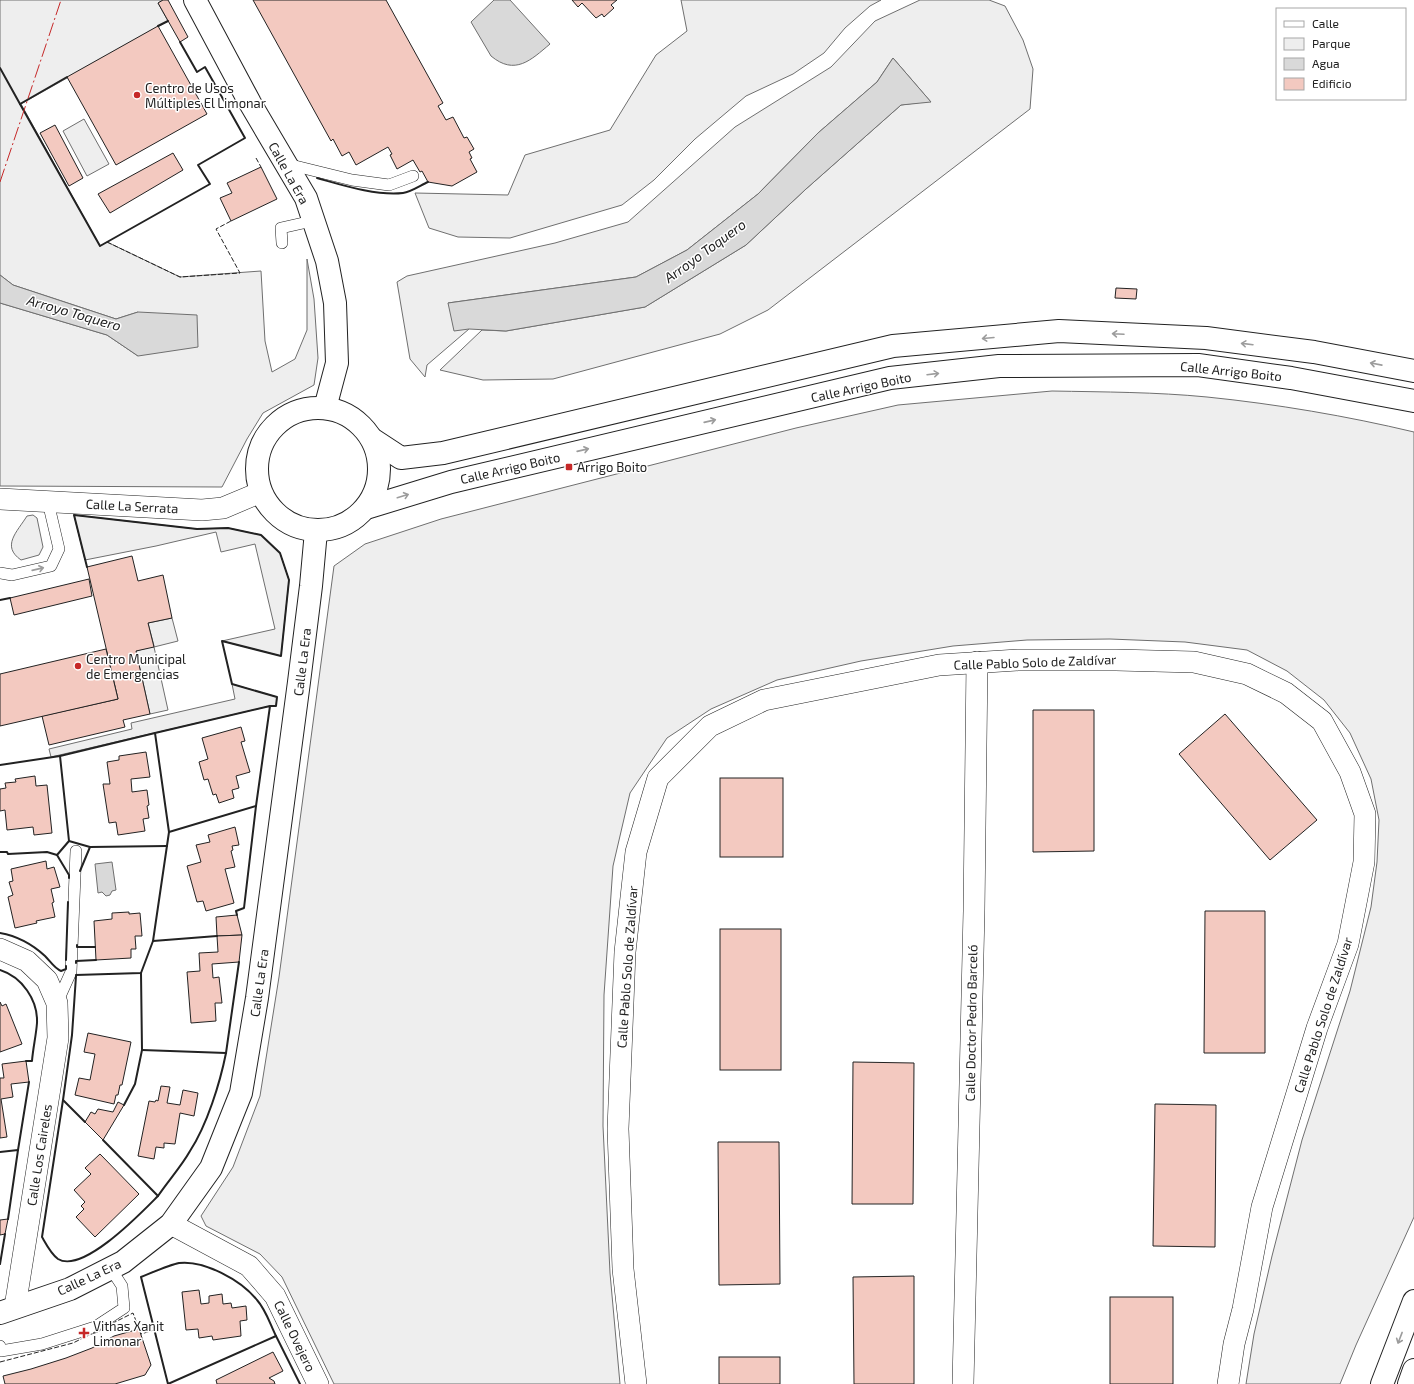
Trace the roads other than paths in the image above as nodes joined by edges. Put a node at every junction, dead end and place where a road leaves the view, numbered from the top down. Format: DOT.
graph roads {
  1 [pos="195,0"];
  2 [pos="285,163"];
  3 [pos="412,176"];
  4 [pos="312,221"];
  5 [pos="282,243"];
  6 [pos="1414,372"];
  7 [pos="1414,401"];
  8 [pos="325,408"];
  9 [pos="372,439"];
  10 [pos="261,492"];
  11 [pos="0,499"];
  12 [pos="48,502"];
  13 [pos="366,508"];
  14 [pos="316,531"];
  15 [pos="0,573"];
  16 [pos="977,662"];
  17 [pos="76,851"];
  18 [pos="0,949"];
  19 [pos="57,1002"];
  20 [pos="171,1224"];
  21 [pos="111,1269"];
  22 [pos="1414,1301"];
  23 [pos="8,1310"];
  24 [pos="0,1346"];
  25 [pos="1414,1370"];
  26 [pos="318,1384"];
  27 [pos="636,1384"];
  28 [pos="963,1384"];
  29 [pos="1228,1384"];
  30 [pos="1382,1384"];
  31 [pos="1409,1384"];
  1 -- 2 [label="main road, Calle La Era"];
  2 -- 3 [label="lane"];
  2 -- 4 [label="main road, Calle La Era"];
  4 -- 5 [label="lane"];
  4 -- 8 [label="main road, Calle La Era"];
  6 -- 9 [label="main road, one-way"];
  13 -- 7 [label="main road, Calle Arrigo Boito, one-way"];
  8 -- 9 [label="main road"];
  8 -- 10 [label="main road"];
  9 -- 13 [label="main road"];
  10 -- 12 [label="street, Calle La Serrata"];
  10 -- 14 [label="main road"];
  11 -- 12 [label="street, Calle La Serrata"];
  15 -- 12 [label="lane, one-way"];
  13 -- 14 [label="main road"];
  14 -- 20 [label="main road, Calle La Era"];
  16 -- 27 [label="street, Calle Pablo Solo de Zaldívar"];
  16 -- 28 [label="street, Calle Doctor Pedro Barceló"];
  16 -- 29 [label="street, Calle Pablo Solo de Zaldívar"];
  17 -- 19 [label="lane, Calle Los Caireles"];
  18 -- 19 [label="street, Calle Los Caireles"];
  19 -- 23 [label="street, Calle Los Caireles"];
  20 -- 21 [label="main road, Calle La Era"];
  20 -- 26 [label="street, Calle Ovejero"];
  21 -- 23 [label="main road, Calle La Era"];
  21 -- 24 [label="lane"];
  22 -- 30 [label="main road, one-way"];
  25 -- 31 [label="main road"];
}
